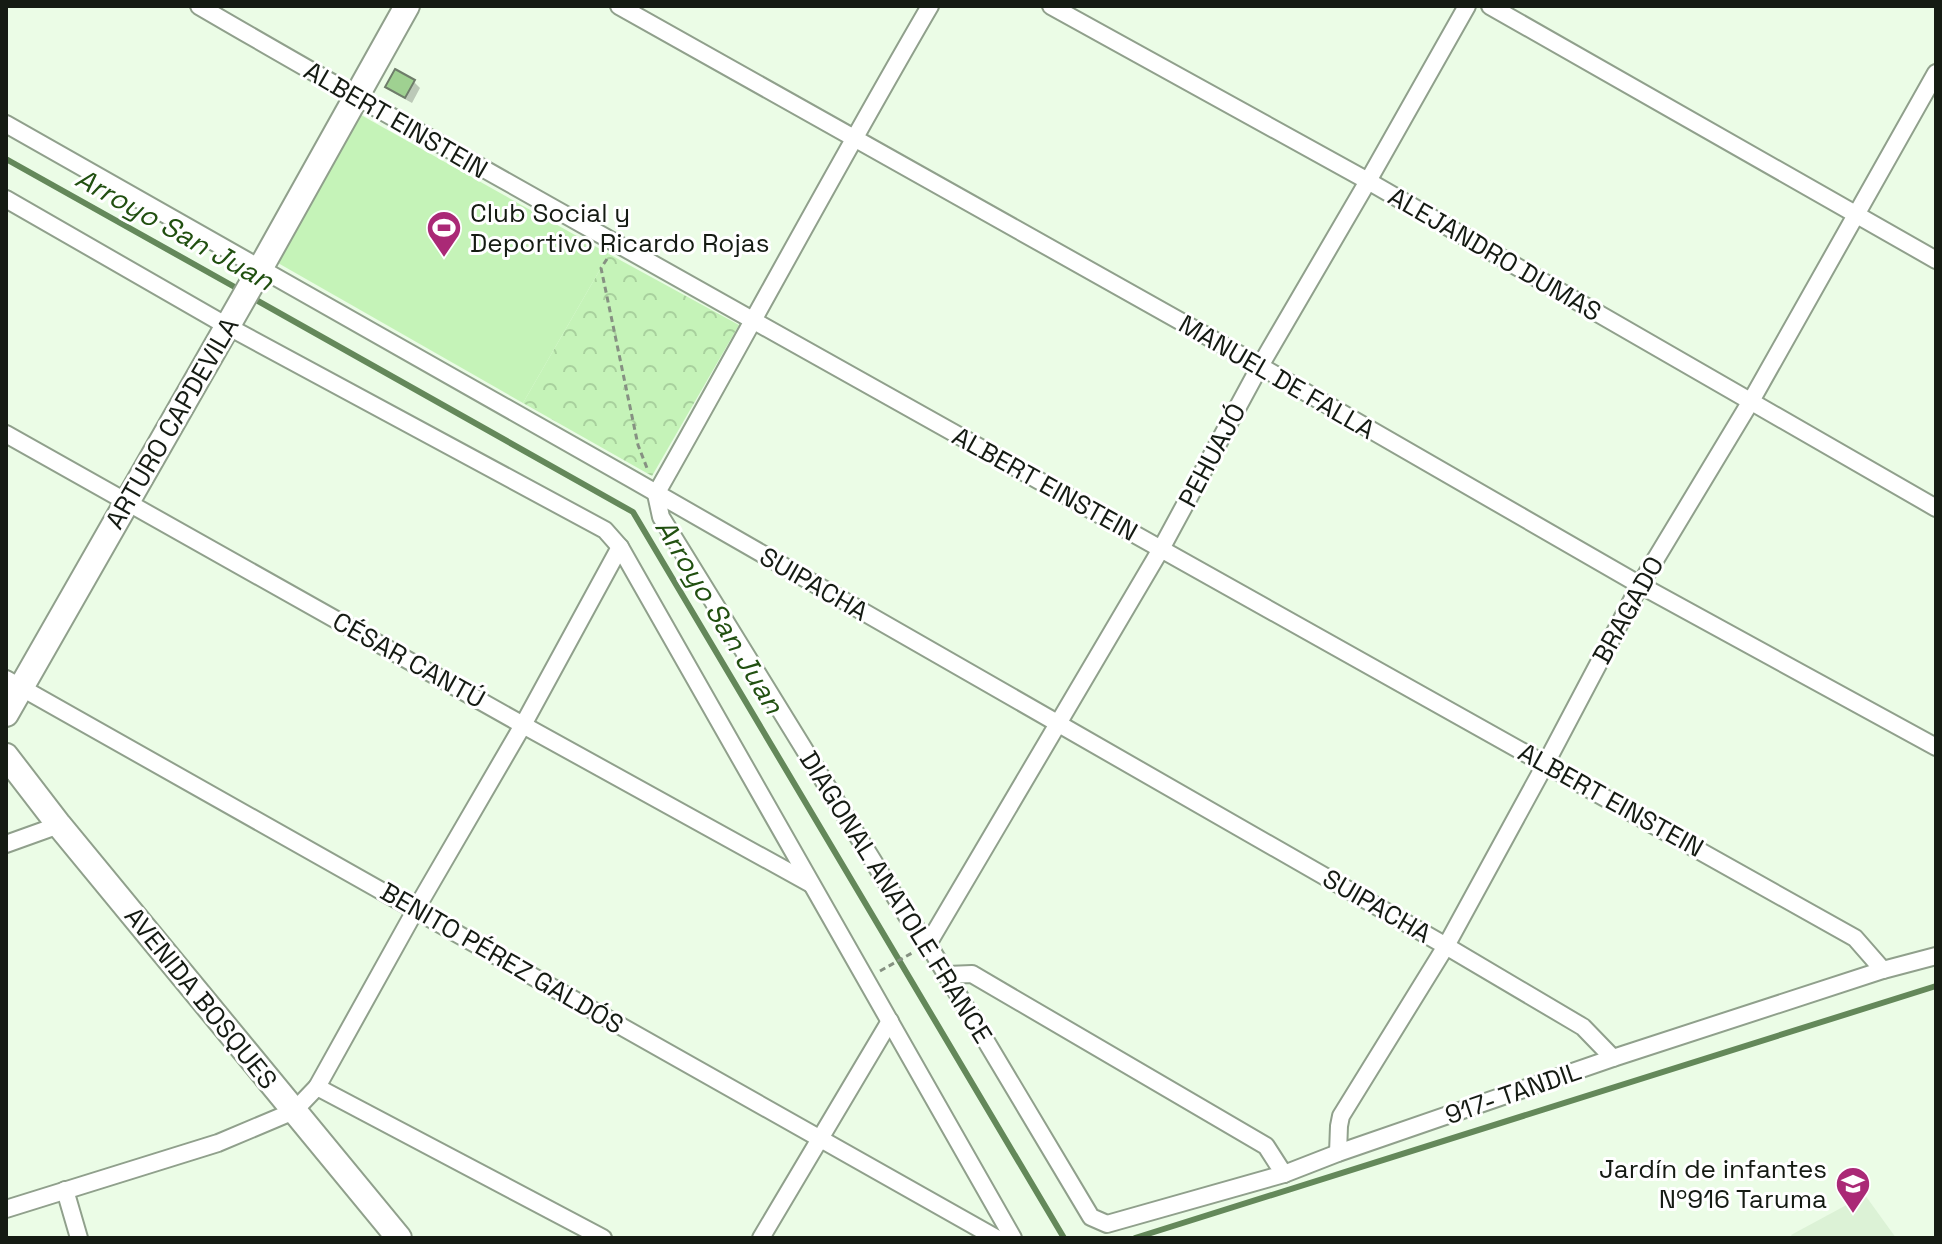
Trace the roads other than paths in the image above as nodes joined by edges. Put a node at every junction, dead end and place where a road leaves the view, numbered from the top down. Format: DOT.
graph roads {
  1 [pos="199,6"];
  2 [pos="407,6"];
  3 [pos="619,6"];
  4 [pos="930,6"];
  5 [pos="1051,6"];
  6 [pos="1467,6"];
  7 [pos="1490,6"];
  8 [pos="1936,73"];
  9 [pos="357,98"];
  10 [pos="6,124"];
  11 [pos="853,139"];
  12 [pos="1368,181"];
  13 [pos="6,199"];
  14 [pos="1856,214"];
  15 [pos="1936,260"];
  16 [pos="258,273"];
  17 [pos="231,320"];
  18 [pos="754,321"];
  19 [pos="1260,366"];
  20 [pos="1751,401"];
  21 [pos="6,434"];
  22 [pos="656,494"];
  23 [pos="127,503"];
  24 [pos="1936,508"];
  25 [pos="620,547"];
  26 [pos="1161,549"];
  27 [pos="1640,585"];
  28 [pos="14,683"];
  29 [pos="6,714"];
  30 [pos="1059,724"];
  31 [pos="523,725"];
  32 [pos="1936,747"];
  33 [pos="6,756"];
  34 [pos="1546,763"];
  35 [pos="59,825"];
  36 [pos="6,844"];
  37 [pos="813,885"];
  38 [pos="416,909"];
  39 [pos="1446,946"];
  40 [pos="921,948"];
  41 [pos="1936,956"];
  42 [pos="1883,970"];
  43 [pos="947,975"];
  44 [pos="890,1021"];
  45 [pos="1613,1058"];
  46 [pos="317,1087"];
  47 [pos="294,1111"];
  48 [pos="821,1139"];
  49 [pos="1338,1153"];
  50 [pos="1284,1174"];
  51 [pos="65,1190"];
  52 [pos="6,1209"];
  53 [pos="1091,1217"];
  54 [pos="79,1238"];
  55 [pos="399,1238"];
  56 [pos="603,1238"];
  57 [pos="761,1238"];
  58 [pos="996,1238"];
  59 [pos="1013,1238"];
  1 -- 9 [label="street, ALBERT EINSTEIN"];
  2 -- 9 [label="street, ARTURO CAPDEVILA"];
  3 -- 11 [label="street, MANUEL DE FALLA"];
  4 -- 11 [label="street"];
  5 -- 12 [label="street, ALEJANDRO DUMAS"];
  6 -- 12 [label="street, PEHUAJÓ"];
  7 -- 14 [label="street"];
  8 -- 14 [label="street, BRAGADO"];
  9 -- 16 [label="street, ARTURO CAPDEVILA"];
  9 -- 18 [label="street, ALBERT EINSTEIN"];
  10 -- 16 [label="street, SUIPACHA"];
  11 -- 18 [label="street"];
  11 -- 19 [label="street, MANUEL DE FALLA"];
  12 -- 19 [label="street, PEHUAJÓ"];
  12 -- 20 [label="street, ALEJANDRO DUMAS"];
  13 -- 17 [label="street"];
  14 -- 15 [label="street"];
  14 -- 20 [label="street, BRAGADO"];
  16 -- 17 [label="street, ARTURO CAPDEVILA"];
  16 -- 22 [label="street, SUIPACHA"];
  17 -- 23 [label="street, ARTURO CAPDEVILA"];
  17 -- 25 [label="street"];
  18 -- 22 [label="street"];
  18 -- 26 [label="street, ALBERT EINSTEIN"];
  19 -- 26 [label="street, PEHUAJÓ"];
  19 -- 27 [label="street, MANUEL DE FALLA"];
  20 -- 24 [label="street, ALEJANDRO DUMAS"];
  20 -- 27 [label="street, BRAGADO"];
  21 -- 23 [label="street, CÉSAR CANTÚ"];
  22 -- 30 [label="street, SUIPACHA"];
  22 -- 40 [label="street, DIAGONAL ANATOLE FRANCE"];
  23 -- 28 [label="street, ARTURO CAPDEVILA"];
  23 -- 31 [label="street, CÉSAR CANTÚ"];
  25 -- 31 [label="street"];
  25 -- 37 [label="street"];
  26 -- 30 [label="street, PEHUAJÓ"];
  26 -- 34 [label="street, ALBERT EINSTEIN"];
  27 -- 32 [label="street, MANUEL DE FALLA"];
  27 -- 34 [label="street, BRAGADO"];
  28 -- 29 [label="street, ARTURO CAPDEVILA"];
  28 -- 38 [label="street, BENITO PÉREZ GALDÓS"];
  30 -- 39 [label="street, SUIPACHA"];
  30 -- 40 [label="street, PEHUAJÓ"];
  31 -- 37 [label="street, CÉSAR CANTÚ"];
  31 -- 38 [label="street"];
  33 -- 35 [label="street, AVENIDA BOSQUES"];
  34 -- 39 [label="street, BRAGADO"];
  34 -- 42 [label="street, ALBERT EINSTEIN"];
  35 -- 36 [label="street"];
  35 -- 47 [label="street, AVENIDA BOSQUES"];
  37 -- 44 [label="street"];
  38 -- 46 [label="street"];
  38 -- 48 [label="street, BENITO PÉREZ GALDÓS"];
  39 -- 45 [label="street, SUIPACHA"];
  39 -- 49 [label="street, BRAGADO"];
  40 -- 43 [label="street, DIAGONAL ANATOLE FRANCE"];
  41 -- 42 [label="street, 917- TANDIL"];
  42 -- 45 [label="street, 917- TANDIL"];
  43 -- 50 [label="street"];
  43 -- 53 [label="street, DIAGONAL ANATOLE FRANCE"];
  44 -- 48 [label="street"];
  44 -- 59 [label="street"];
  45 -- 49 [label="street, 917- TANDIL"];
  46 -- 47 [label="street"];
  46 -- 56 [label="street"];
  47 -- 51 [label="street"];
  47 -- 55 [label="street, AVENIDA BOSQUES"];
  48 -- 57 [label="street"];
  48 -- 58 [label="street, BENITO PÉREZ GALDÓS"];
  49 -- 50 [label="street, 917- TANDIL"];
  50 -- 53 [label="street, 917- TANDIL"];
  51 -- 52 [label="street"];
  51 -- 54 [label="street"];
}
